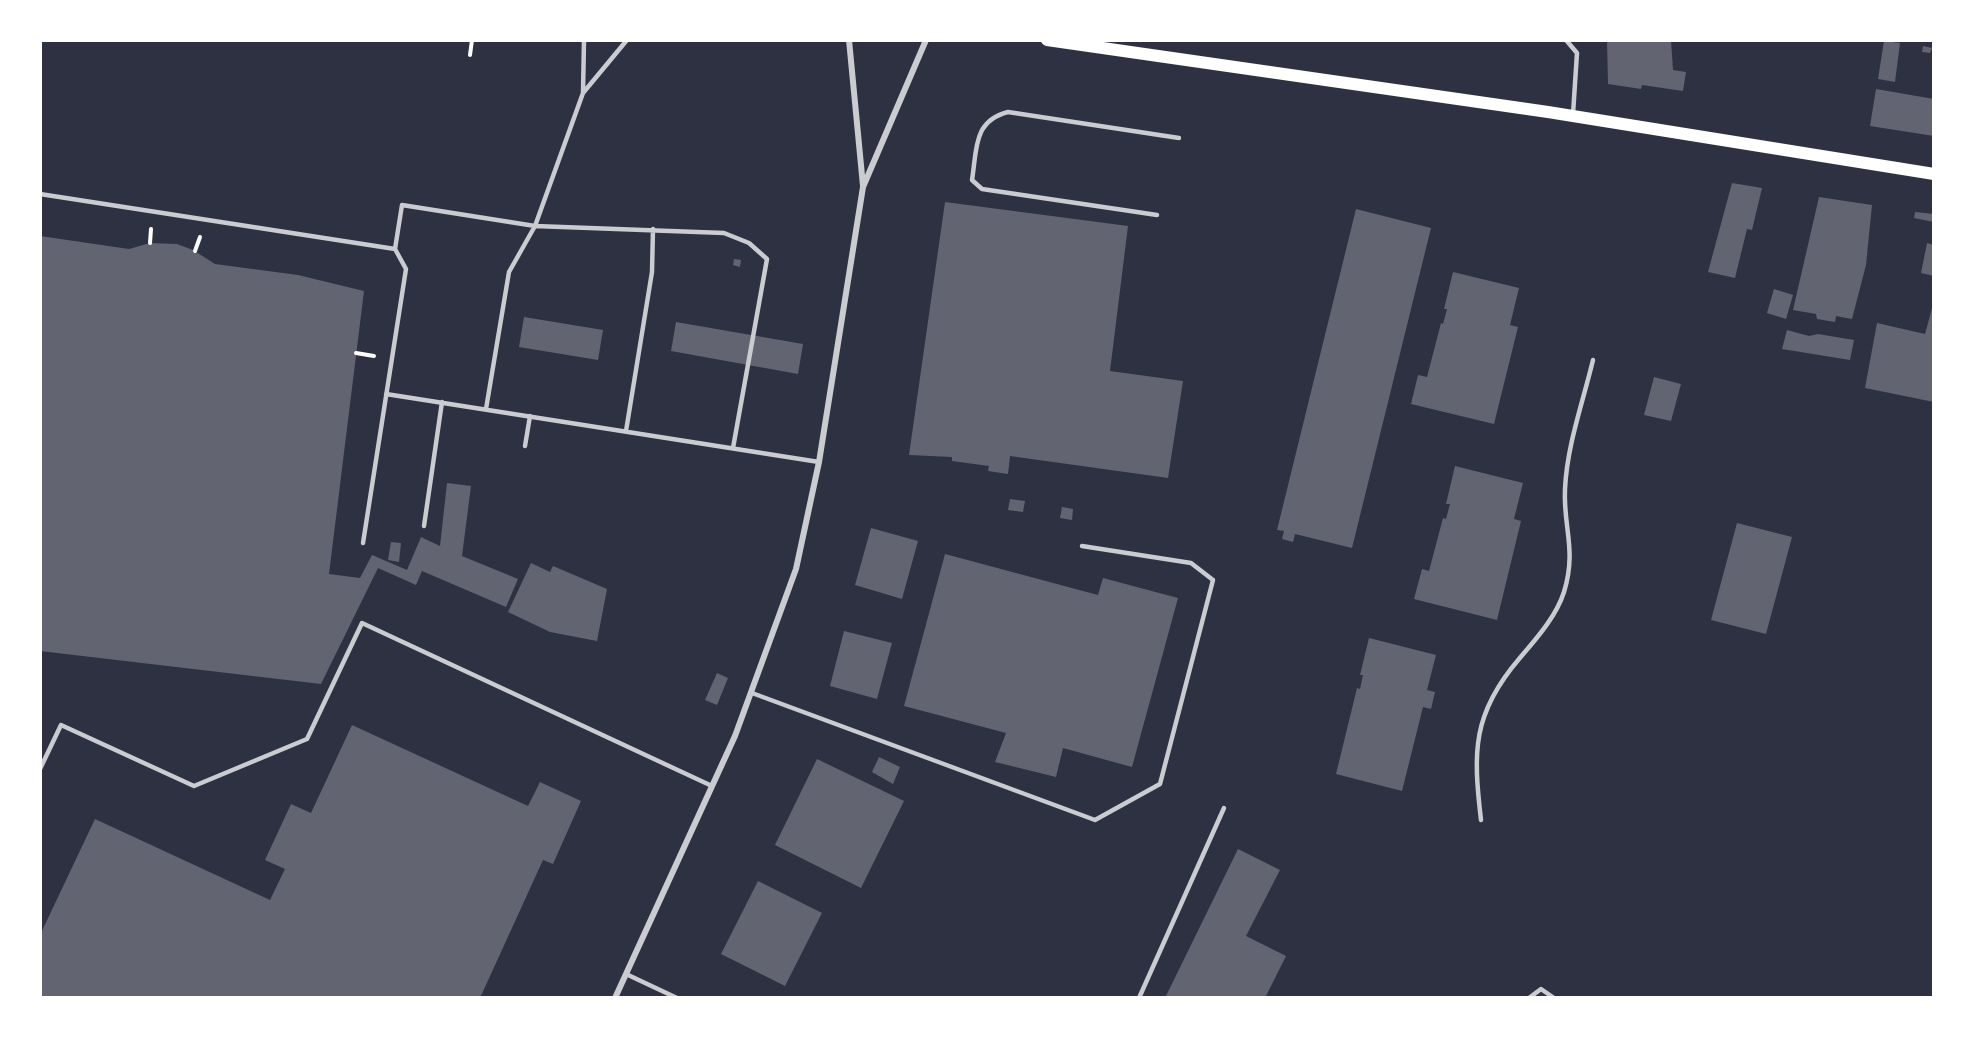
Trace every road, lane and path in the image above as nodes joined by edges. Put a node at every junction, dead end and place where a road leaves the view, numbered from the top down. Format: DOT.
graph roads {
  1 [pos="472,40"];
  2 [pos="584,40"];
  3 [pos="627,40"];
  4 [pos="849,40"];
  5 [pos="926,40"];
  6 [pos="1047,40"];
  7 [pos="1566,40"];
  8 [pos="470,55"];
  9 [pos="583,93"];
  10 [pos="1573,116"];
  11 [pos="1179,138"];
  12 [pos="1934,174"];
  13 [pos="863,187"];
  14 [pos="40,194"];
  15 [pos="1158,215"];
  16 [pos="535,226"];
  17 [pos="653,230"];
  18 [pos="395,249"];
  19 [pos="1593,360"];
  20 [pos="386,394"];
  21 [pos="442,402"];
  22 [pos="486,409"];
  23 [pos="530,416"];
  24 [pos="626,431"];
  25 [pos="525,446"];
  26 [pos="733,448"];
  27 [pos="819,462"];
  28 [pos="424,526"];
  29 [pos="363,543"];
  30 [pos="1082,546"];
  31 [pos="752,693"];
  32 [pos="40,769"];
  33 [pos="712,786"];
  34 [pos="1224,808"];
  35 [pos="1481,820"];
  36 [pos="626,974"];
  37 [pos="615,998"];
  38 [pos="677,998"];
  39 [pos="1139,998"];
  40 [pos="1529,998"];
  41 [pos="1554,998"];
  1 -- 8 [label="path"];
  2 -- 9 [label="lane"];
  3 -- 9 [label="lane"];
  4 -- 13 [label="street"];
  5 -- 13 [label="street"];
  6 -- 10 [label="main road"];
  7 -- 10 [label="lane"];
  9 -- 16 [label="lane"];
  10 -- 12 [label="main road"];
  11 -- 15 [label="lane"];
  13 -- 27 [label="street"];
  14 -- 18 [label="lane"];
  16 -- 17 [label="lane"];
  16 -- 18 [label="lane"];
  16 -- 22 [label="lane"];
  17 -- 24 [label="lane"];
  17 -- 26 [label="lane"];
  18 -- 20 [label="lane"];
  19 -- 35 [label="lane"];
  20 -- 21 [label="lane"];
  20 -- 29 [label="lane"];
  21 -- 22 [label="lane"];
  21 -- 28 [label="lane"];
  22 -- 23 [label="lane"];
  23 -- 24 [label="lane"];
  23 -- 25 [label="lane"];
  24 -- 26 [label="lane"];
  26 -- 27 [label="lane"];
  27 -- 31 [label="street"];
  30 -- 31 [label="lane"];
  31 -- 33 [label="street"];
  32 -- 33 [label="lane"];
  33 -- 36 [label="street"];
  34 -- 39 [label="lane"];
  36 -- 37 [label="street"];
  36 -- 38 [label="lane"];
  40 -- 41 [label="lane"];
}
